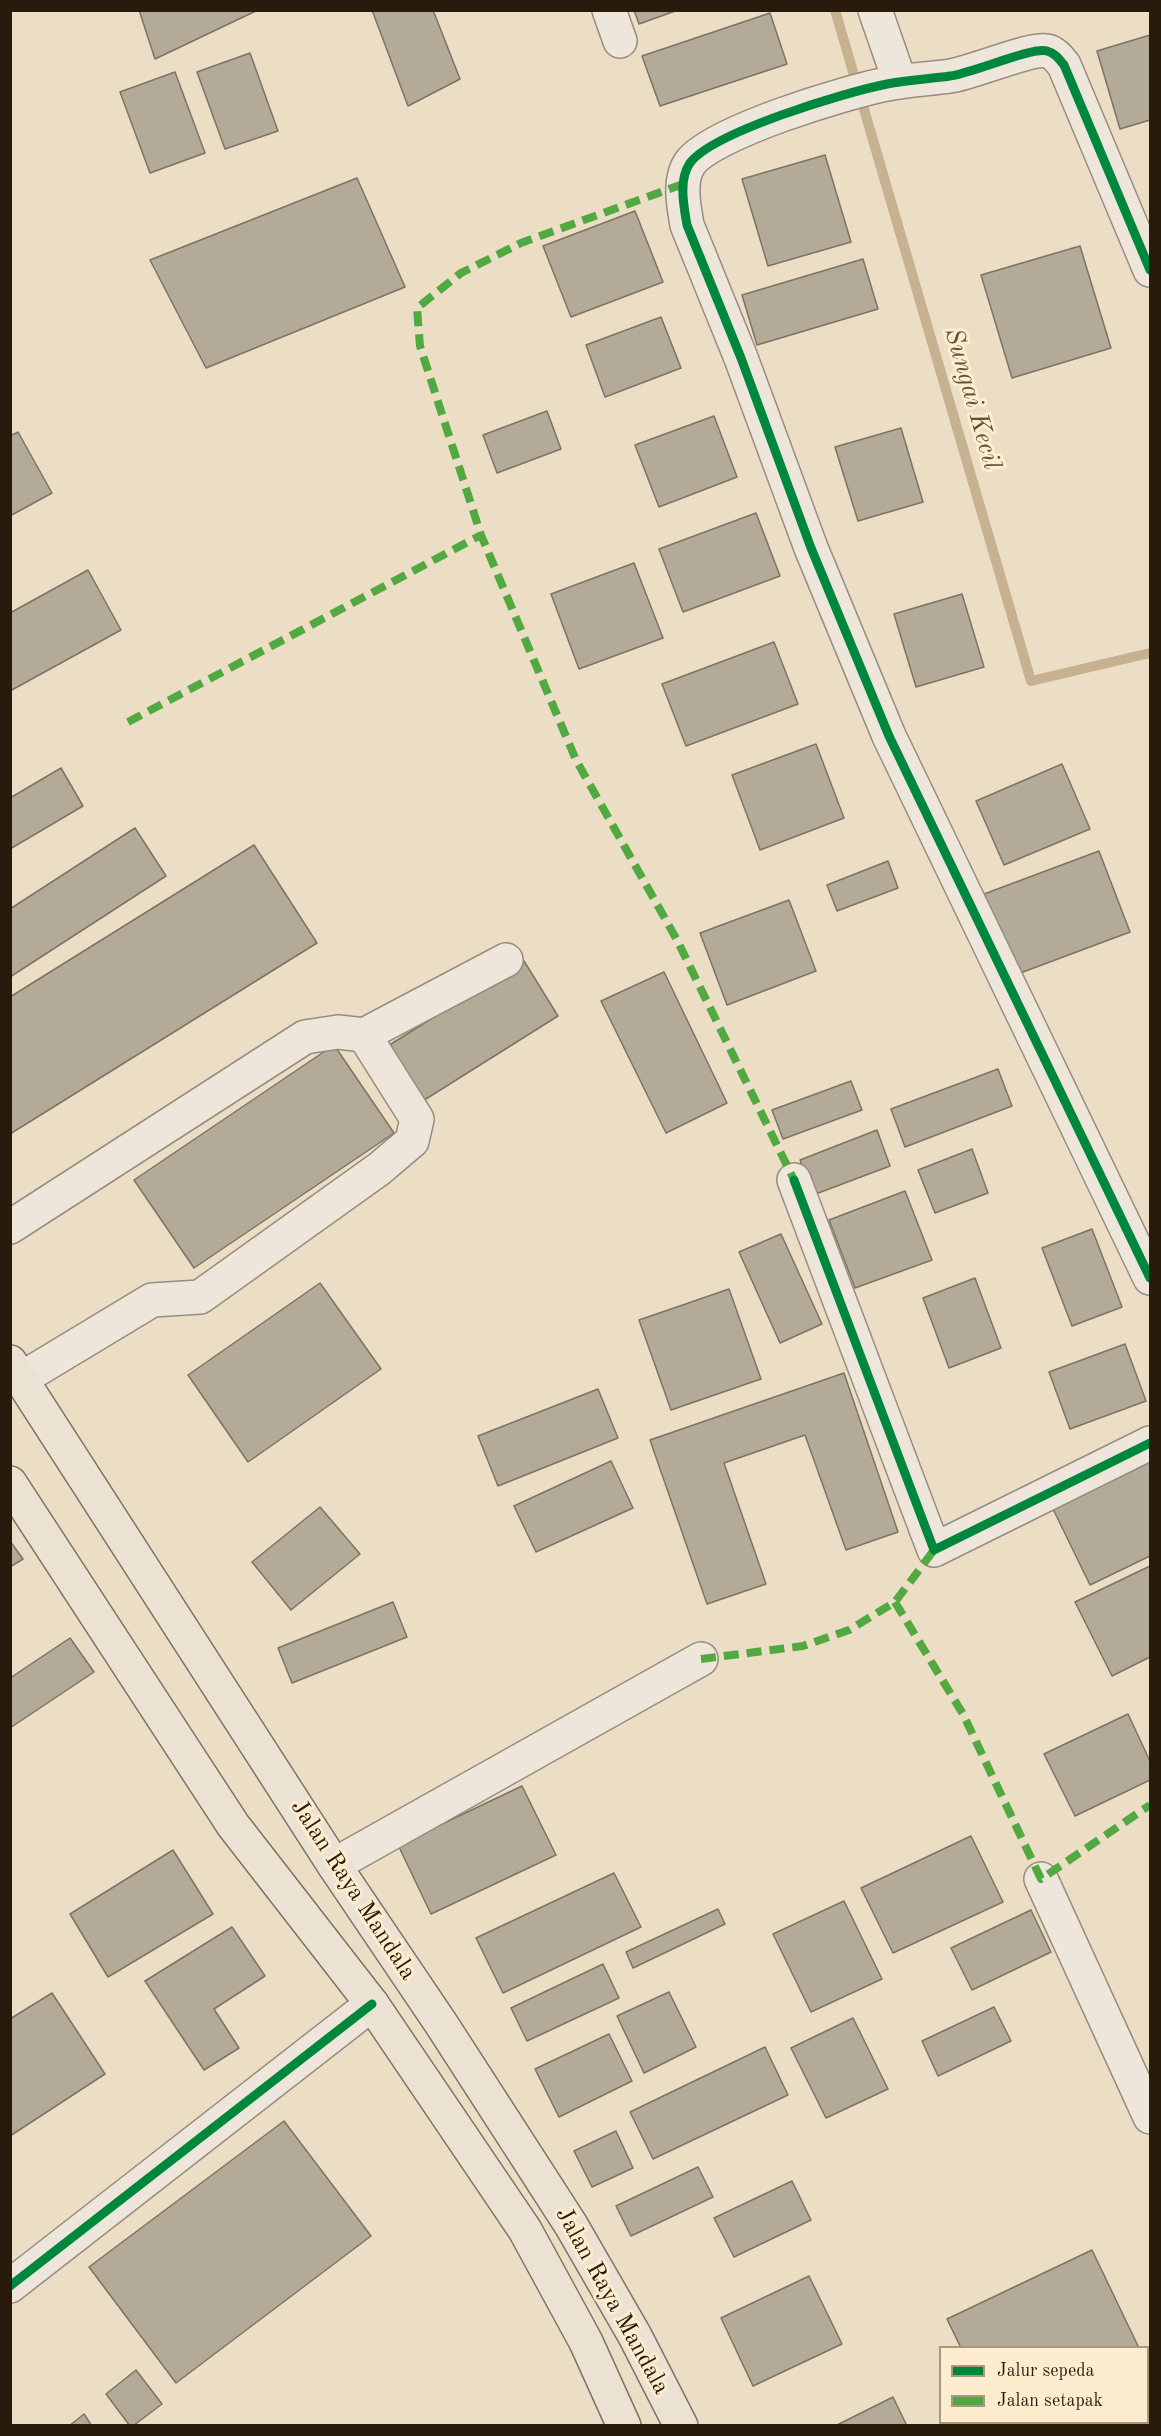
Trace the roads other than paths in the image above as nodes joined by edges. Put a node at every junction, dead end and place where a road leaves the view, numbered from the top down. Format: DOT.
graph roads {
  1 [pos="609,10"];
  2 [pos="875,10"];
  3 [pos="620,41"];
  4 [pos="893,83"];
  5 [pos="1150,270"];
  6 [pos="506,960"];
  7 [pos="364,1035"];
  8 [pos="794,1180"];
  9 [pos="10,1227"];
  10 [pos="1150,1278"];
  11 [pos="16,1370"];
  12 [pos="1150,1443"];
  13 [pos="10,1483"];
  14 [pos="701,1659"];
  15 [pos="334,1865"];
  16 [pos="1041,1879"];
  17 [pos="372,2004"];
  18 [pos="1150,2117"];
  19 [pos="10,2286"];
  20 [pos="624,2426"];
  21 [pos="681,2426"];
  1 -- 3 [label="street"];
  2 -- 4 [label="street"];
  4 -- 5 [label="street"];
  4 -- 10 [label="street"];
  6 -- 7 [label="street"];
  7 -- 9 [label="street"];
  7 -- 11 [label="street"];
  8 -- 12 [label="street"];
  11 -- 15 [label="highway, Jalan Raya Mandala"];
  13 -- 17 [label="highway, Jalan Raya Mandala"];
  14 -- 15 [label="street"];
  15 -- 21 [label="highway, Jalan Raya Mandala"];
  16 -- 18 [label="street"];
  17 -- 19 [label="street"];
  17 -- 20 [label="highway, Jalan Raya Mandala"];
}
